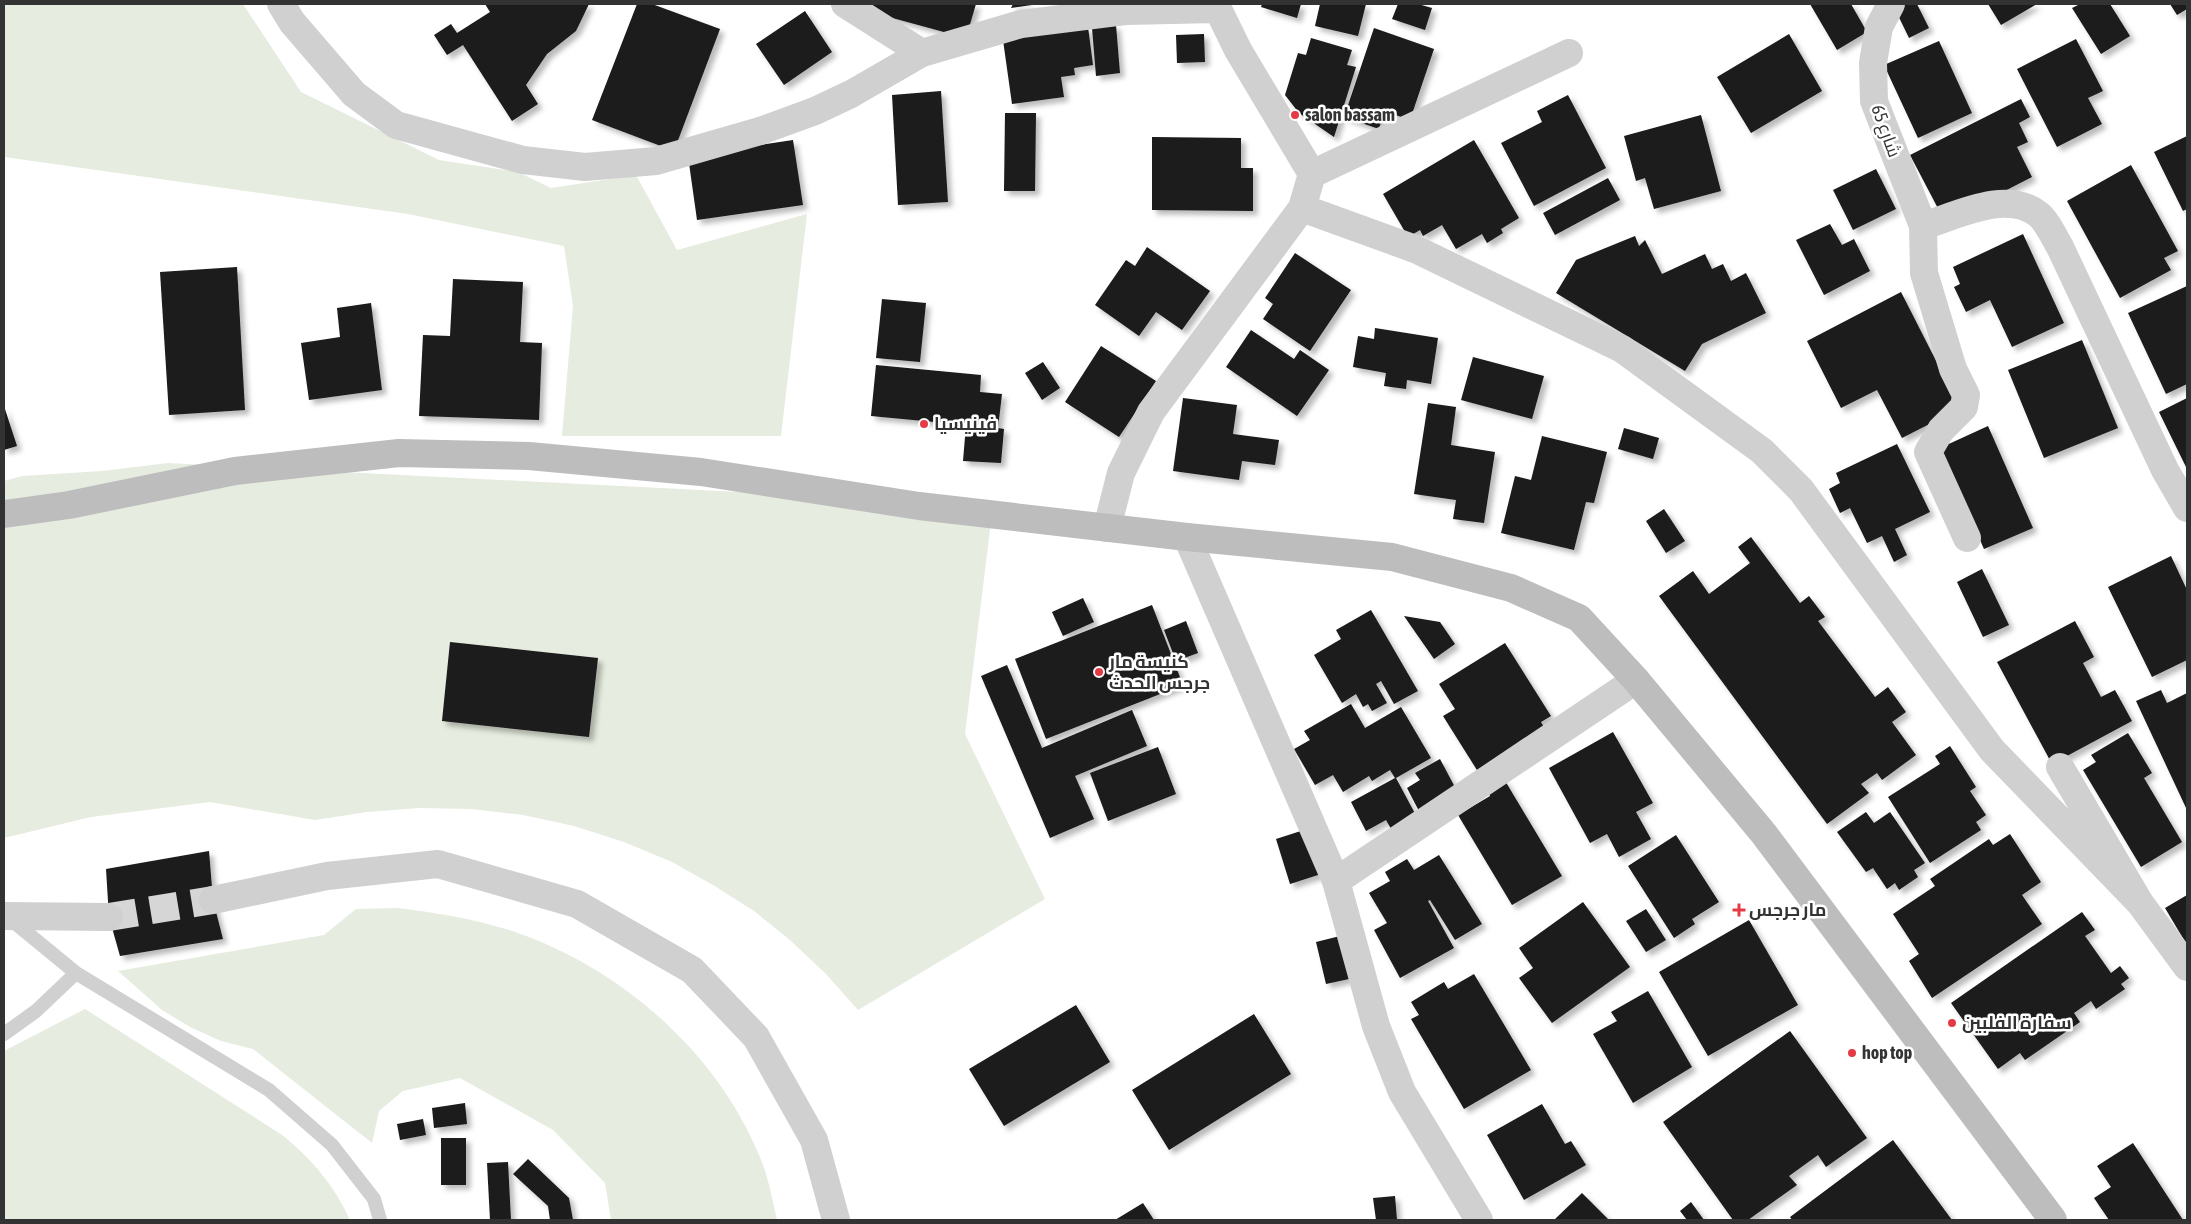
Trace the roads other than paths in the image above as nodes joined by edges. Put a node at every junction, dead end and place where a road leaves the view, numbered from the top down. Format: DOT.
graph roads {
  1 [pos="281,4"];
  2 [pos="846,4"];
  3 [pos="1890,4"];
  4 [pos="1221,7"];
  5 [pos="922,53"];
  6 [pos="1569,53"];
  7 [pos="1312,174"];
  8 [pos="1302,208"];
  9 [pos="1923,226"];
  10 [pos="2187,508"];
  11 [pos="4,514"];
  12 [pos="1107,528"];
  13 [pos="1187,537"];
  14 [pos="1967,538"];
  15 [pos="1636,680"];
  16 [pos="2060,767"];
  17 [pos="1336,881"];
  18 [pos="213,900"];
  19 [pos="2140,903"];
  20 [pos="5,915"];
  21 [pos="109,917"];
  22 [pos="2187,968"];
  23 [pos="76,973"];
  24 [pos="4,1034"];
  25 [pos="380,1220"];
  26 [pos="836,1220"];
  27 [pos="1479,1220"];
  28 [pos="2053,1220"];
  1 -- 5 [label="street"];
  2 -- 5 [label="street"];
  3 -- 9 [label="street, شارع 65"];
  4 -- 5 [label="street"];
  4 -- 7 [label="street"];
  6 -- 7 [label="street"];
  7 -- 8 [label="street"];
  8 -- 12 [label="street"];
  8 -- 19 [label="street"];
  9 -- 10 [label="street"];
  9 -- 14 [label="street"];
  11 -- 12 [label="main road"];
  12 -- 13 [label="main road"];
  13 -- 15 [label="main road"];
  13 -- 17 [label="street"];
  15 -- 17 [label="street"];
  15 -- 28 [label="main road"];
  16 -- 19 [label="street"];
  17 -- 27 [label="street"];
  18 -- 26 [label="street"];
  19 -- 22 [label="street"];
  20 -- 21 [label="street"];
  20 -- 23 [label="lane"];
  23 -- 24 [label="lane"];
  23 -- 25 [label="lane"];
}
